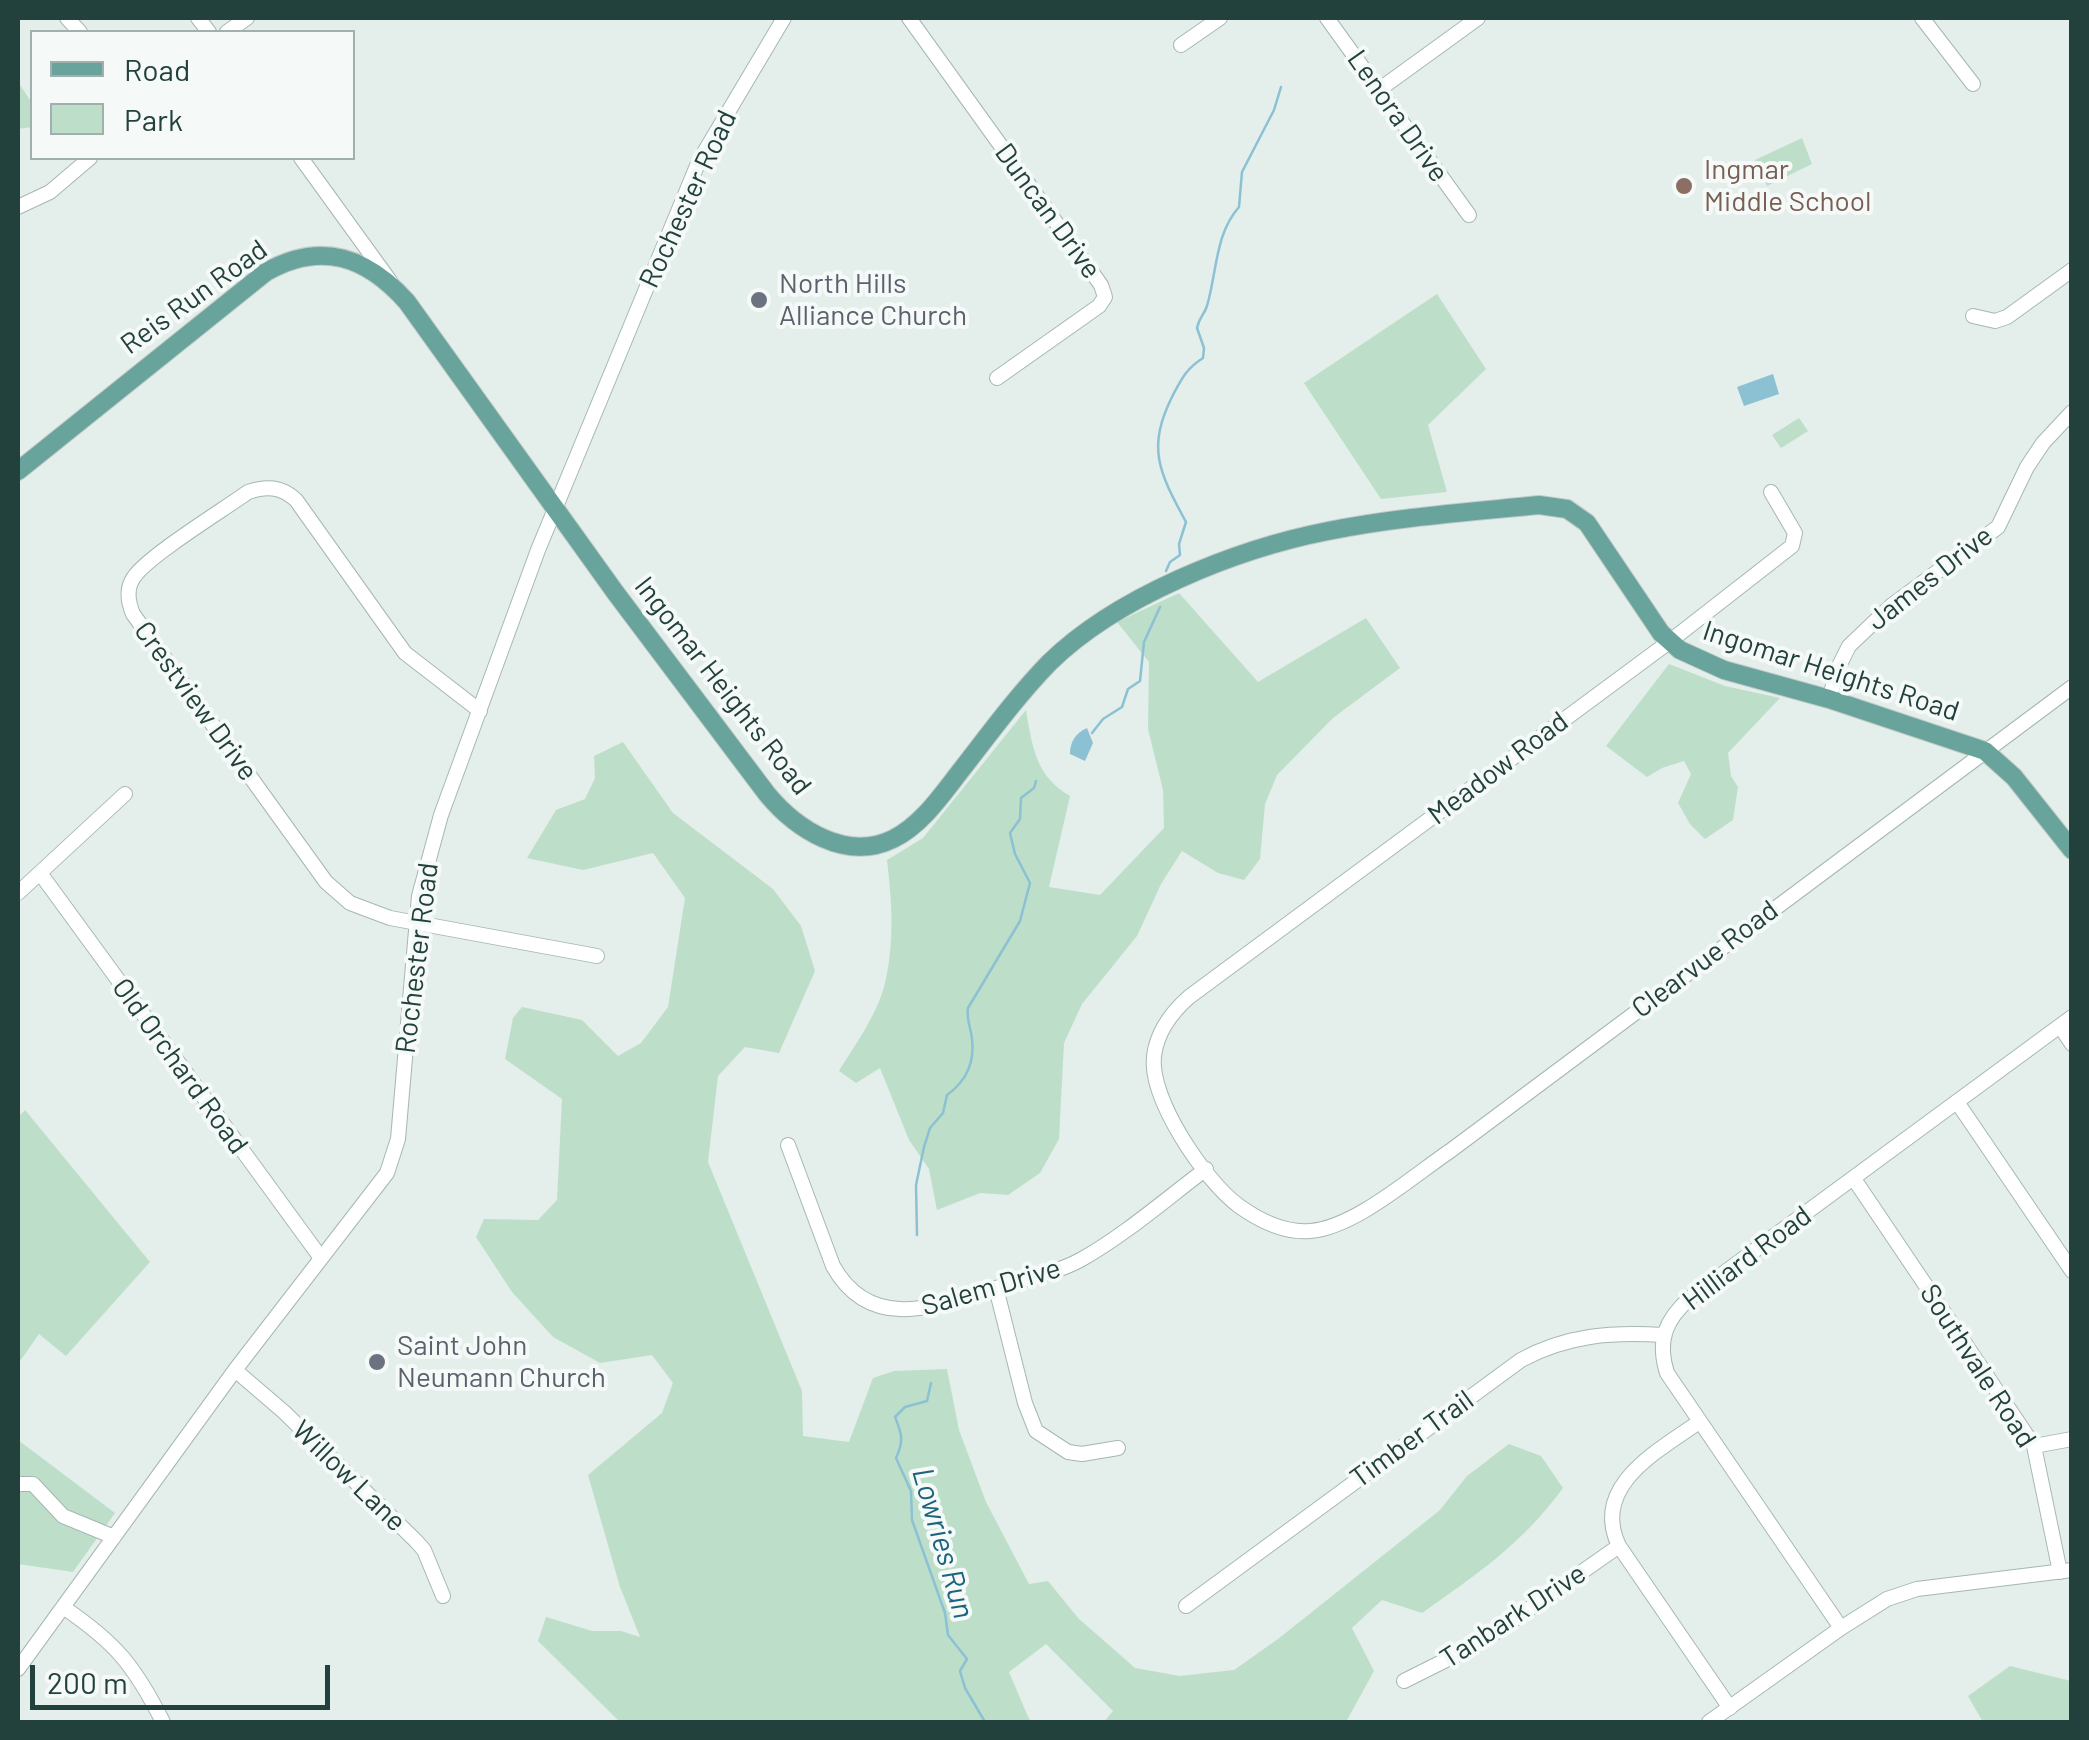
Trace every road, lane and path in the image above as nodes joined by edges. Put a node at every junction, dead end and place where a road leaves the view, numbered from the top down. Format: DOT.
graph roads {
  1 [pos="784,18"];
  2 [pos="909,18"];
  3 [pos="1220,18"];
  4 [pos="1328,18"];
  5 [pos="1478,18"];
  6 [pos="1922,18"];
  7 [pos="1182,45"];
  8 [pos="1972,84"];
  9 [pos="1380,89"];
  10 [pos="88,160"];
  11 [pos="302,160"];
  12 [pos="18,207"];
  13 [pos="340,210"];
  14 [pos="1469,215"];
  15 [pos="356,262"];
  16 [pos="2072,270"];
  17 [pos="396,290"];
  18 [pos="1973,316"];
  19 [pos="997,378"];
  20 [pos="2072,412"];
  21 [pos="18,472"];
  22 [pos="1772,492"];
  23 [pos="555,509"];
  24 [pos="1669,642"];
  25 [pos="2072,687"];
  26 [pos="1830,698"];
  27 [pos="480,711"];
  28 [pos="1985,750"];
  29 [pos="125,794"];
  30 [pos="2072,850"];
  31 [pos="40,872"];
  32 [pos="18,892"];
  33 [pos="417,921"];
  34 [pos="596,956"];
  35 [pos="2066,1022"];
  36 [pos="2072,1044"];
  37 [pos="1957,1102"];
  38 [pos="788,1145"];
  39 [pos="1206,1169"];
  40 [pos="1854,1179"];
  41 [pos="321,1258"];
  42 [pos="2072,1272"];
  43 [pos="996,1288"];
  44 [pos="1662,1335"];
  45 [pos="235,1370"];
  46 [pos="1698,1422"];
  47 [pos="2072,1438"];
  48 [pos="2034,1446"];
  49 [pos="1118,1448"];
  50 [pos="18,1484"];
  51 [pos="114,1537"];
  52 [pos="1619,1546"];
  53 [pos="2066,1571"];
  54 [pos="443,1596"];
  55 [pos="1186,1606"];
  56 [pos="63,1607"];
  57 [pos="1841,1628"];
  58 [pos="18,1669"];
  59 [pos="1404,1681"];
  60 [pos="1730,1708"];
  61 [pos="164,1722"];
  62 [pos="1710,1722"];
  1 -- 23 [label="street, Rochester Road"];
  2 -- 19 [label="street, Duncan Drive"];
  3 -- 7 [label="street"];
  4 -- 9 [label="street, Lenora Drive"];
  5 -- 9 [label="street"];
  6 -- 8 [label="street"];
  9 -- 14 [label="street, Lenora Drive"];
  10 -- 12 [label="street"];
  11 -- 13 [label="street"];
  13 -- 15 [label="street"];
  13 -- 17 [label="street"];
  15 -- 17 [label="main road, Reis Run Road"];
  15 -- 21 [label="main road, Reis Run Road"];
  16 -- 18 [label="street"];
  17 -- 23 [label="main road, Reis Run Road"];
  20 -- 26 [label="street, James Drive"];
  22 -- 24 [label="street, Meadow Road"];
  23 -- 24 [label="main road, Ingomar Heights Road"];
  23 -- 27 [label="street, Rochester Road"];
  24 -- 26 [label="main road, Ingomar Heights Road"];
  24 -- 39 [label="street, Meadow Road"];
  25 -- 28 [label="street, Clearvue Road"];
  26 -- 28 [label="main road, Ingomar Heights Road"];
  27 -- 33 [label="street, Rochester Road"];
  27 -- 33 [label="street, Crestview Drive"];
  28 -- 30 [label="main road, Ingomar Heights Road"];
  28 -- 39 [label="street, Clearvue Road"];
  29 -- 31 [label="street"];
  31 -- 32 [label="street"];
  31 -- 41 [label="street, Old Orchard Road"];
  33 -- 34 [label="street"];
  33 -- 41 [label="street, Rochester Road"];
  35 -- 36 [label="street"];
  35 -- 37 [label="street, Hilliard Road"];
  37 -- 40 [label="street, Hilliard Road"];
  37 -- 42 [label="street"];
  38 -- 43 [label="street, Salem Drive"];
  39 -- 43 [label="street, Salem Drive"];
  40 -- 44 [label="street, Hilliard Road"];
  40 -- 48 [label="street, Southvale Road"];
  41 -- 45 [label="street, Rochester Road"];
  43 -- 49 [label="street"];
  44 -- 46 [label="street, Hilliard Road"];
  44 -- 55 [label="street, Timber Trail"];
  45 -- 51 [label="street, Rochester Road"];
  45 -- 54 [label="street, Willow Lane"];
  46 -- 52 [label="street"];
  46 -- 57 [label="street, Hilliard Road"];
  47 -- 48 [label="street"];
  48 -- 53 [label="street, Southvale Road"];
  50 -- 51 [label="street"];
  51 -- 56 [label="street, Rochester Road"];
  52 -- 59 [label="street, Tanbark Drive"];
  52 -- 60 [label="street"];
  53 -- 57 [label="street"];
  56 -- 58 [label="street, Rochester Road"];
  56 -- 61 [label="street"];
  57 -- 60 [label="street"];
  60 -- 62 [label="street"];
}
